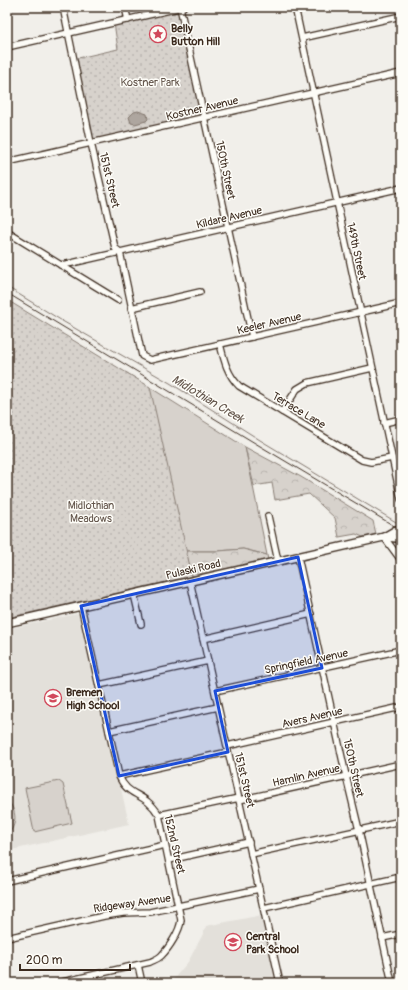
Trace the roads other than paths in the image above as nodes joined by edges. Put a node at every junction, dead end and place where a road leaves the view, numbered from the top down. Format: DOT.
graph roads {
  1 [pos="63,7"];
  2 [pos="125,7"];
  3 [pos="182,7"];
  4 [pos="295,7"];
  5 [pos="401,16"];
  6 [pos="128,20"];
  7 [pos="68,33"];
  8 [pos="302,38"];
  9 [pos="7,47"];
  10 [pos="401,73"];
  11 [pos="314,93"];
  12 [pos="204,117"];
  13 [pos="91,143"];
  14 [pos="7,162"];
  15 [pos="401,188"];
  16 [pos="337,203"];
  17 [pos="228,227"];
  18 [pos="7,232"];
  19 [pos="120,252"];
  20 [pos="61,265"];
  21 [pos="200,292"];
  22 [pos="118,300"];
  23 [pos="401,303"];
  24 [pos="131,308"];
  25 [pos="360,312"];
  26 [pos="252,337"];
  27 [pos="220,344"];
  28 [pos="142,356"];
  29 [pos="372,368"];
  30 [pos="282,412"];
  31 [pos="401,419"];
  32 [pos="384,423"];
  33 [pos="392,458"];
  34 [pos="399,477"];
  35 [pos="401,499"];
  36 [pos="268,516"];
  37 [pos="401,529"];
  38 [pos="384,537"];
  39 [pos="401,537"];
  40 [pos="298,556"];
  41 [pos="401,560"];
  42 [pos="278,561"];
  43 [pos="190,581"];
  44 [pos="134,594"];
  45 [pos="82,606"];
  46 [pos="311,614"];
  47 [pos="7,623"];
  48 [pos="141,624"];
  49 [pos="203,638"];
  50 [pos="401,650"];
  51 [pos="208,661"];
  52 [pos="322,668"];
  53 [pos="99,685"];
  54 [pos="215,691"];
  55 [pos="218,707"];
  56 [pos="401,707"];
  57 [pos="334,722"];
  58 [pos="109,731"];
  59 [pos="228,749"];
  60 [pos="401,764"];
  61 [pos="119,776"];
  62 [pos="346,776"];
  63 [pos="239,799"];
  64 [pos="159,815"];
  65 [pos="401,821"];
  66 [pos="359,830"];
  67 [pos="249,842"];
  68 [pos="165,845"];
  69 [pos="251,854"];
  70 [pos="169,860"];
  71 [pos="401,877"];
  72 [pos="7,881"];
  73 [pos="371,884"];
  74 [pos="259,888"];
  75 [pos="179,906"];
  76 [pos="264,908"];
  77 [pos="401,934"];
  78 [pos="7,938"];
  79 [pos="382,938"];
  80 [pos="138,965"];
  81 [pos="58,983"];
  82 [pos="142,983"];
  83 [pos="280,983"];
  84 [pos="392,983"];
  1 -- 7 [label="street, 151st Street"];
  2 -- 6 [label="street"];
  3 -- 6 [label="street"];
  3 -- 12 [label="street, 150th Street"];
  4 -- 8 [label="street, 149th Street"];
  5 -- 8 [label="street"];
  6 -- 7 [label="street"];
  7 -- 9 [label="street"];
  7 -- 13 [label="street, 151st Street"];
  8 -- 11 [label="street, 149th Street"];
  10 -- 11 [label="street, Kostner Avenue"];
  11 -- 12 [label="street, Kostner Avenue"];
  11 -- 16 [label="street, 149th Street"];
  12 -- 13 [label="street, Kostner Avenue"];
  12 -- 17 [label="street, 150th Street"];
  13 -- 14 [label="street, Kostner Avenue"];
  13 -- 19 [label="street, 151st Street"];
  15 -- 16 [label="street, Kildare Avenue"];
  16 -- 17 [label="street, Kildare Avenue"];
  16 -- 25 [label="street, 149th Street"];
  17 -- 19 [label="street, Kildare Avenue"];
  17 -- 26 [label="street, 150th Street"];
  18 -- 20 [label="street"];
  19 -- 20 [label="street, Kildare Avenue"];
  19 -- 24 [label="street, 151st Street"];
  20 -- 22 [label="street"];
  21 -- 24 [label="street"];
  23 -- 25 [label="street, Keeler Avenue"];
  24 -- 28 [label="street, 151st Street"];
  25 -- 26 [label="street, Keeler Avenue"];
  25 -- 29 [label="street, 149th Street"];
  26 -- 27 [label="street, Keeler Avenue"];
  27 -- 28 [label="street, Keeler Avenue"];
  27 -- 30 [label="street, Terrace Lane"];
  29 -- 30 [label="street"];
  29 -- 32 [label="street, 149th Street"];
  30 -- 33 [label="street, Terrace Lane"];
  31 -- 32 [label="street"];
  32 -- 33 [label="street, 149th Street"];
  33 -- 34 [label="street, 149th Street"];
  34 -- 35 [label="street, 149th Street"];
  36 -- 42 [label="street"];
  37 -- 38 [label="main road, Pulaski Road"];
  38 -- 39 [label="main road, Pulaski Road"];
  38 -- 40 [label="main road, Pulaski Road"];
  38 -- 41 [label="street"];
  40 -- 42 [label="main road, Pulaski Road"];
  40 -- 46 [label="street, 150th Street"];
  42 -- 43 [label="main road, Pulaski Road"];
  43 -- 44 [label="main road, Pulaski Road"];
  43 -- 49 [label="street, 151st Street"];
  44 -- 45 [label="main road, Pulaski Road"];
  44 -- 48 [label="street"];
  45 -- 47 [label="main road, Pulaski Road"];
  45 -- 53 [label="street, 152nd Street"];
  46 -- 49 [label="street"];
  46 -- 52 [label="street, 150th Street"];
  49 -- 51 [label="street, 151st Street"];
  50 -- 52 [label="street, Springfield Avenue"];
  51 -- 53 [label="street"];
  51 -- 54 [label="street, 151st Street"];
  52 -- 54 [label="street, Springfield Avenue"];
  52 -- 57 [label="street, 150th Street"];
  53 -- 58 [label="street, 152nd Street"];
  54 -- 55 [label="street, 151st Street"];
  55 -- 58 [label="street"];
  55 -- 59 [label="street, 151st Street"];
  56 -- 57 [label="street, Avers Avenue"];
  57 -- 59 [label="street, Avers Avenue"];
  57 -- 62 [label="street, 150th Street"];
  58 -- 61 [label="street, 152nd Street"];
  59 -- 61 [label="street, Avers Avenue"];
  59 -- 63 [label="street, 151st Street"];
  60 -- 62 [label="street, Hamlin Avenue"];
  61 -- 64 [label="street, 152nd Street"];
  62 -- 63 [label="street, Hamlin Avenue"];
  62 -- 66 [label="street, 150th Street"];
  63 -- 64 [label="street, Hamlin Avenue"];
  63 -- 67 [label="street, 151st Street"];
  64 -- 68 [label="street, 152nd Street"];
  65 -- 66 [label="street"];
  66 -- 69 [label="street"];
  66 -- 73 [label="street, 150th Street"];
  67 -- 69 [label="street, 151st Street"];
  67 -- 70 [label="street"];
  68 -- 70 [label="street, 152nd Street"];
  68 -- 72 [label="street"];
  69 -- 74 [label="street, 151st Street"];
  70 -- 75 [label="street, 152nd Street"];
  71 -- 73 [label="street"];
  73 -- 76 [label="street"];
  73 -- 79 [label="street, 150th Street"];
  74 -- 75 [label="street, Ridgeway Avenue"];
  74 -- 76 [label="street, 151st Street"];
  75 -- 78 [label="street, Ridgeway Avenue"];
  75 -- 80 [label="street, 152nd Street"];
  76 -- 83 [label="street, 151st Street"];
  77 -- 79 [label="street"];
  79 -- 84 [label="street, 150th Street"];
  80 -- 81 [label="street, 152nd Street"];
  80 -- 82 [label="street"];
}
